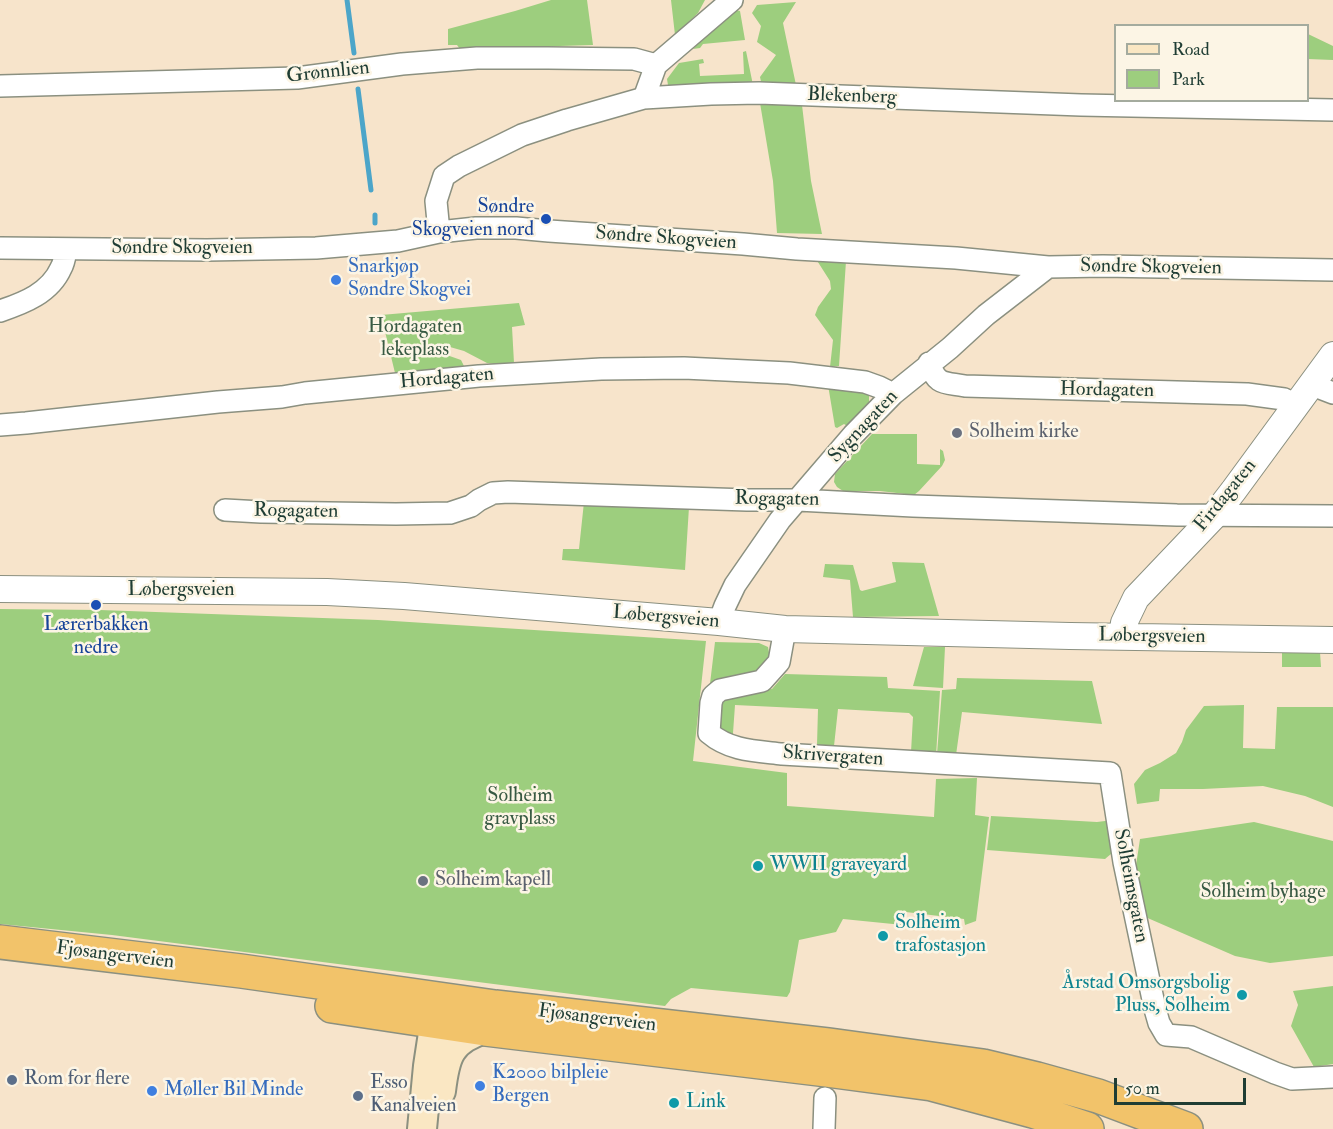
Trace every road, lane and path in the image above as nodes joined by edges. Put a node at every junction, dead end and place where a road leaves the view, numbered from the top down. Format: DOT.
graph roads {
  1 [pos="732,0"];
  2 [pos="656,65"];
  3 [pos="0,86"];
  4 [pos="644,98"];
  5 [pos="1333,110"];
  6 [pos="439,232"];
  7 [pos="0,248"];
  8 [pos="66,250"];
  9 [pos="1048,267"];
  10 [pos="1333,270"];
  11 [pos="0,311"];
  12 [pos="1333,355"];
  13 [pos="929,363"];
  14 [pos="1323,387"];
  15 [pos="893,394"];
  16 [pos="1296,405"];
  17 [pos="0,425"];
  18 [pos="798,500"];
  19 [pos="225,510"];
  20 [pos="1214,516"];
  21 [pos="1333,516"];
  22 [pos="0,588"];
  23 [pos="719,622"];
  24 [pos="785,629"];
  25 [pos="1122,636"];
  26 [pos="1333,640"];
  27 [pos="1110,774"];
  28 [pos="0,942"];
  29 [pos="0,963"];
  30 [pos="437,1010"];
  31 [pos="485,1029"];
  32 [pos="1333,1077"];
  33 [pos="825,1098"];
  34 [pos="422,1129"];
  35 [pos="438,1129"];
  36 [pos="824,1129"];
  37 [pos="1087,1129"];
  38 [pos="1186,1129"];
  1 -- 2 [label="street"];
  2 -- 3 [label="street, Grønnlien"];
  2 -- 4 [label="street"];
  4 -- 5 [label="street, Blekenberg"];
  4 -- 6 [label="street, Blekenberg"];
  6 -- 8 [label="street, Søndre Skogveien"];
  6 -- 9 [label="street, Søndre Skogveien"];
  7 -- 8 [label="street, Søndre Skogveien"];
  8 -- 11 [label="street"];
  9 -- 10 [label="street, Søndre Skogveien"];
  9 -- 13 [label="street, Sygnagaten"];
  12 -- 14 [label="street, Firdagaten"];
  13 -- 15 [label="street, Sygnagaten"];
  13 -- 16 [label="street, Hordagaten"];
  14 -- 16 [label="street, Firdagaten"];
  15 -- 17 [label="street, Hordagaten"];
  15 -- 18 [label="street, Sygnagaten"];
  16 -- 20 [label="street, Firdagaten"];
  18 -- 19 [label="street, Rogagaten"];
  18 -- 20 [label="street, Rogagaten"];
  18 -- 23 [label="street, Sygnagaten"];
  20 -- 21 [label="street, Rogagaten"];
  20 -- 25 [label="street, Firdagaten"];
  22 -- 23 [label="street, Løbergsveien"];
  23 -- 24 [label="street, Løbergsveien"];
  24 -- 25 [label="street, Løbergsveien"];
  24 -- 27 [label="street, Skrivergaten"];
  25 -- 26 [label="street, Løbergsveien"];
  27 -- 32 [label="street, Solheimsgaten"];
  28 -- 30 [label="highway, Fjøsangerveien"];
  29 -- 30 [label="highway, Fjøsangerveien"];
  30 -- 31 [label="highway, Fjøsangerveien"];
  30 -- 34 [label="main road"];
  30 -- 38 [label="highway, Fjøsangerveien"];
  31 -- 35 [label="main road"];
  31 -- 37 [label="highway, Fjøsangerveien"];
  33 -- 36 [label="street"];
}
